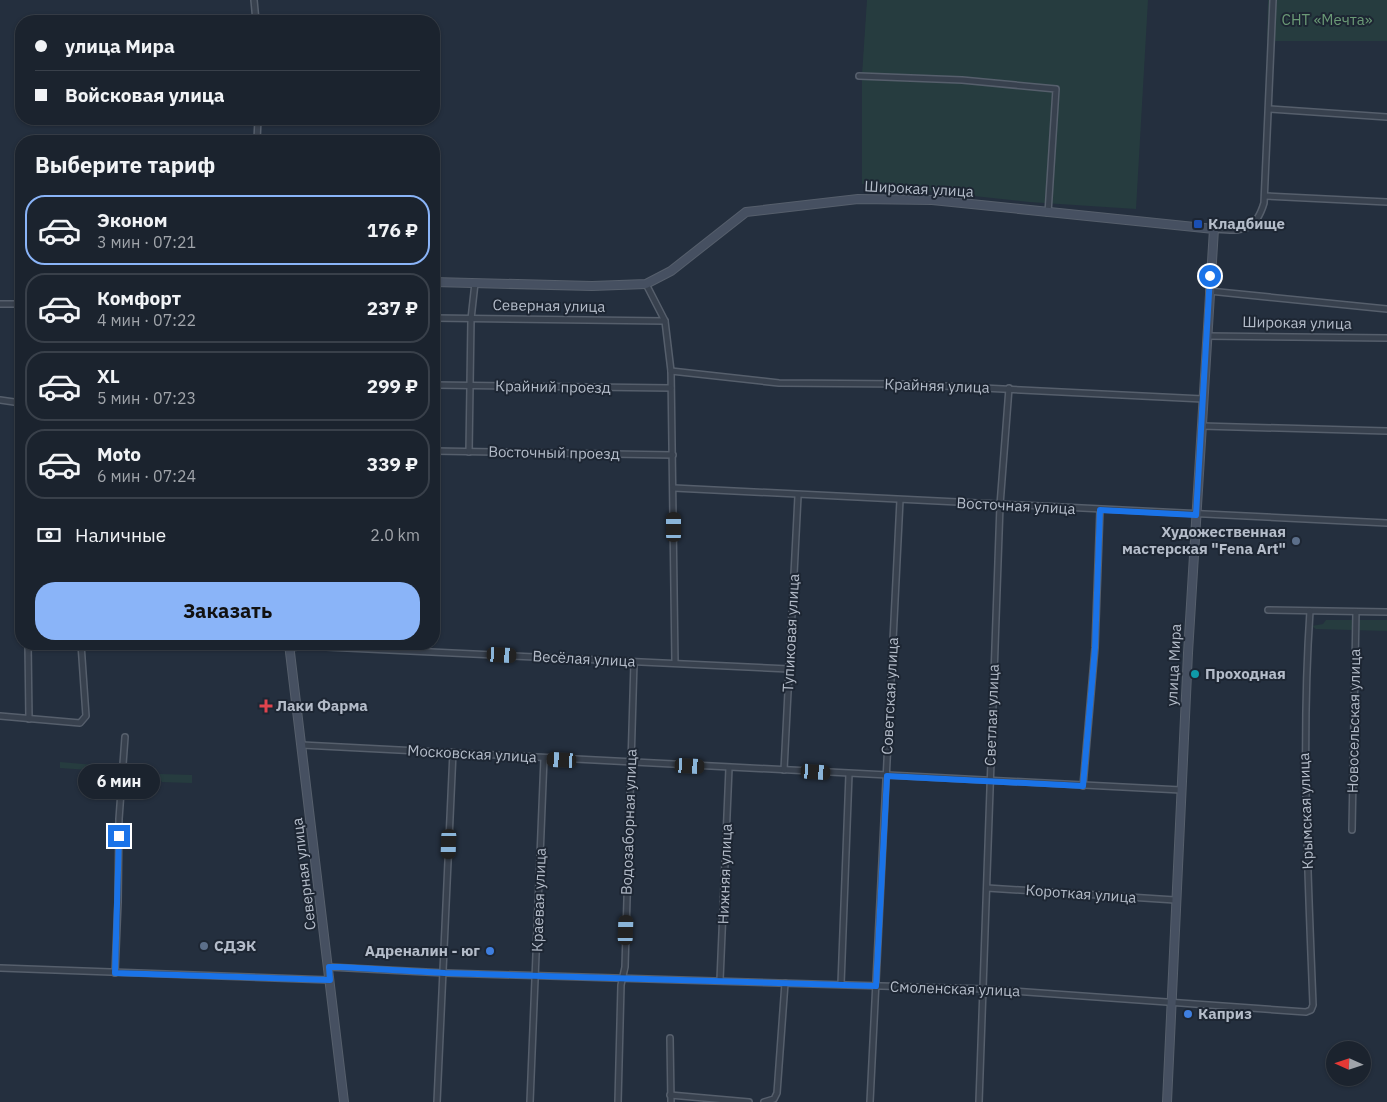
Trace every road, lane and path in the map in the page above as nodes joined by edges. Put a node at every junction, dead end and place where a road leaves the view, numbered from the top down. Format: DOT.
graph roads {
  1 [pos="254,0"];
  2 [pos="1273,0"];
  3 [pos="255,15"];
  4 [pos="860,76"];
  5 [pos="1269,109"];
  6 [pos="1387,117"];
  7 [pos="1265,196"];
  8 [pos="1387,202"];
  9 [pos="1048,214"];
  10 [pos="1214,229"];
  11 [pos="440,282"];
  12 [pos="475,283"];
  13 [pos="646,284"];
  14 [pos="1209,291"];
  15 [pos="0,304"];
  16 [pos="15,304"];
  17 [pos="1387,309"];
  18 [pos="440,318"];
  19 [pos="471,319"];
  20 [pos="665,321"];
  21 [pos="1207,336"];
  22 [pos="1387,338"];
  23 [pos="671,371"];
  24 [pos="440,385"];
  25 [pos="469,385"];
  26 [pos="671,388"];
  27 [pos="1008,388"];
  28 [pos="1203,399"];
  29 [pos="0,400"];
  30 [pos="15,402"];
  31 [pos="1202,426"];
  32 [pos="1387,431"];
  33 [pos="440,451"];
  34 [pos="469,452"];
  35 [pos="673,455"];
  36 [pos="674,488"];
  37 [pos="798,496"];
  38 [pos="900,500"];
  39 [pos="1000,505"];
  40 [pos="1100,510"];
  41 [pos="1196,515"];
  42 [pos="1387,524"];
  43 [pos="1268,610"];
  44 [pos="1310,611"];
  45 [pos="1356,612"];
  46 [pos="1387,612"];
  47 [pos="28,650"];
  48 [pos="80,650"];
  49 [pos="290,650"];
  50 [pos="395,650"];
  51 [pos="634,662"];
  52 [pos="675,663"];
  53 [pos="789,669"];
  54 [pos="0,716"];
  55 [pos="29,719"];
  56 [pos="125,737"];
  57 [pos="302,745"];
  58 [pos="453,752"];
  59 [pos="544,758"];
  60 [pos="631,764"];
  61 [pos="729,768"];
  62 [pos="784,770"];
  63 [pos="848,774"];
  64 [pos="887,776"];
  65 [pos="989,781"];
  66 [pos="1083,786"];
  67 [pos="1181,790"];
  68 [pos="1352,830"];
  69 [pos="987,888"];
  70 [pos="1175,900"];
  71 [pos="329,967"];
  72 [pos="0,968"];
  73 [pos="115,973"];
  74 [pos="445,973"];
  75 [pos="537,975"];
  76 [pos="623,978"];
  77 [pos="330,980"];
  78 [pos="720,980"];
  79 [pos="785,983"];
  80 [pos="841,984"];
  81 [pos="876,986"];
  82 [pos="984,989"];
  83 [pos="1170,1003"];
  84 [pos="1311,1010"];
  85 [pos="670,1038"];
  86 [pos="670,1095"];
  87 [pos="344,1102"];
  88 [pos="438,1102"];
  89 [pos="530,1102"];
  90 [pos="618,1102"];
  91 [pos="671,1102"];
  92 [pos="749,1102"];
  93 [pos="764,1102"];
  94 [pos="870,1102"];
  95 [pos="979,1102"];
  96 [pos="1166,1102"];
  1 -- 3 [label="street"];
  2 -- 5 [label="street"];
  4 -- 9 [label="street"];
  5 -- 6 [label="street"];
  5 -- 7 [label="street"];
  7 -- 8 [label="street"];
  7 -- 10 [label="street"];
  9 -- 10 [label="street, Широкая улица"];
  9 -- 13 [label="street, Широкая улица"];
  10 -- 14 [label="street, улица Мира"];
  11 -- 12 [label="street"];
  12 -- 13 [label="street"];
  12 -- 19 [label="street"];
  13 -- 20 [label="street"];
  14 -- 17 [label="street, Широкая улица"];
  14 -- 21 [label="street, улица Мира"];
  15 -- 16 [label="street"];
  18 -- 19 [label="street, Северная улица"];
  19 -- 20 [label="street, Северная улица"];
  19 -- 25 [label="street"];
  20 -- 23 [label="street"];
  21 -- 22 [label="street, Широкая улица"];
  21 -- 28 [label="street, улица Мира"];
  23 -- 26 [label="street"];
  23 -- 27 [label="street, Крайняя улица"];
  24 -- 25 [label="street, Крайний проезд"];
  25 -- 26 [label="street, Крайний проезд"];
  25 -- 34 [label="street"];
  26 -- 35 [label="street"];
  27 -- 28 [label="street, Крайняя улица"];
  27 -- 39 [label="street, Светлая улица"];
  28 -- 31 [label="street, улица Мира"];
  29 -- 30 [label="street"];
  31 -- 32 [label="street"];
  31 -- 41 [label="street, улица Мира"];
  33 -- 34 [label="street, Восточный проезд"];
  34 -- 35 [label="street, Восточный проезд"];
  35 -- 36 [label="street"];
  36 -- 37 [label="street, Восточная улица"];
  36 -- 52 [label="street"];
  37 -- 38 [label="street, Восточная улица"];
  37 -- 53 [label="street, Тупиковая улица"];
  38 -- 39 [label="street, Восточная улица"];
  38 -- 64 [label="street, Советская улица"];
  39 -- 40 [label="street, Восточная улица"];
  39 -- 65 [label="street, Светлая улица"];
  40 -- 41 [label="street, Восточная улица"];
  40 -- 66 [label="street"];
  41 -- 42 [label="street, Восточная улица"];
  41 -- 67 [label="street, улица Мира"];
  43 -- 44 [label="street"];
  44 -- 45 [label="street"];
  44 -- 84 [label="street, Крымская улица"];
  45 -- 46 [label="street"];
  45 -- 68 [label="street, Новосельская улица"];
  47 -- 55 [label="street"];
  48 -- 55 [label="street"];
  49 -- 57 [label="street, Северная улица"];
  50 -- 51 [label="street, Весёлая улица"];
  51 -- 52 [label="street, Весёлая улица"];
  51 -- 60 [label="street, Водозаборная улица"];
  52 -- 53 [label="street, Весёлая улица"];
  53 -- 62 [label="street, Тупиковая улица"];
  54 -- 55 [label="street"];
  56 -- 73 [label="street"];
  57 -- 58 [label="street, Московская улица"];
  57 -- 71 [label="street, Северная улица"];
  58 -- 59 [label="street, Московская улица"];
  58 -- 74 [label="street"];
  59 -- 60 [label="street, Московская улица"];
  59 -- 75 [label="street, Краевая улица"];
  60 -- 61 [label="street, Московская улица"];
  60 -- 76 [label="street, Водозаборная улица"];
  61 -- 62 [label="street, Московская улица"];
  61 -- 78 [label="street, Нижняя улица"];
  62 -- 63 [label="street, Московская улица"];
  63 -- 64 [label="street, Московская улица"];
  63 -- 80 [label="street"];
  64 -- 65 [label="street, Московская улица"];
  64 -- 81 [label="street, Советская улица"];
  65 -- 66 [label="street, Московская улица"];
  65 -- 69 [label="street, Светлая улица"];
  66 -- 67 [label="street, Московская улица"];
  67 -- 70 [label="street, улица Мира"];
  69 -- 70 [label="street, Короткая улица"];
  69 -- 82 [label="street, Светлая улица"];
  70 -- 83 [label="street, улица Мира"];
  71 -- 74 [label="street, Смоленская улица"];
  71 -- 77 [label="street, Северная улица"];
  72 -- 73 [label="street"];
  73 -- 77 [label="street"];
  74 -- 75 [label="street, Смоленская улица"];
  74 -- 88 [label="street"];
  75 -- 76 [label="street, Смоленская улица"];
  75 -- 89 [label="street, Краевая улица"];
  76 -- 78 [label="street, Смоленская улица"];
  76 -- 90 [label="street, Водозаборная улица"];
  77 -- 87 [label="street, Северная улица"];
  78 -- 79 [label="street, Смоленская улица"];
  79 -- 80 [label="street, Смоленская улица"];
  79 -- 93 [label="street"];
  80 -- 81 [label="street, Смоленская улица"];
  81 -- 82 [label="street, Смоленская улица"];
  81 -- 94 [label="street, Советская улица"];
  82 -- 83 [label="street, Смоленская улица"];
  82 -- 95 [label="street, Светлая улица"];
  83 -- 84 [label="street, Смоленская улица"];
  83 -- 96 [label="street, улица Мира"];
  85 -- 86 [label="street"];
  86 -- 91 [label="street"];
  86 -- 92 [label="street"];
}
